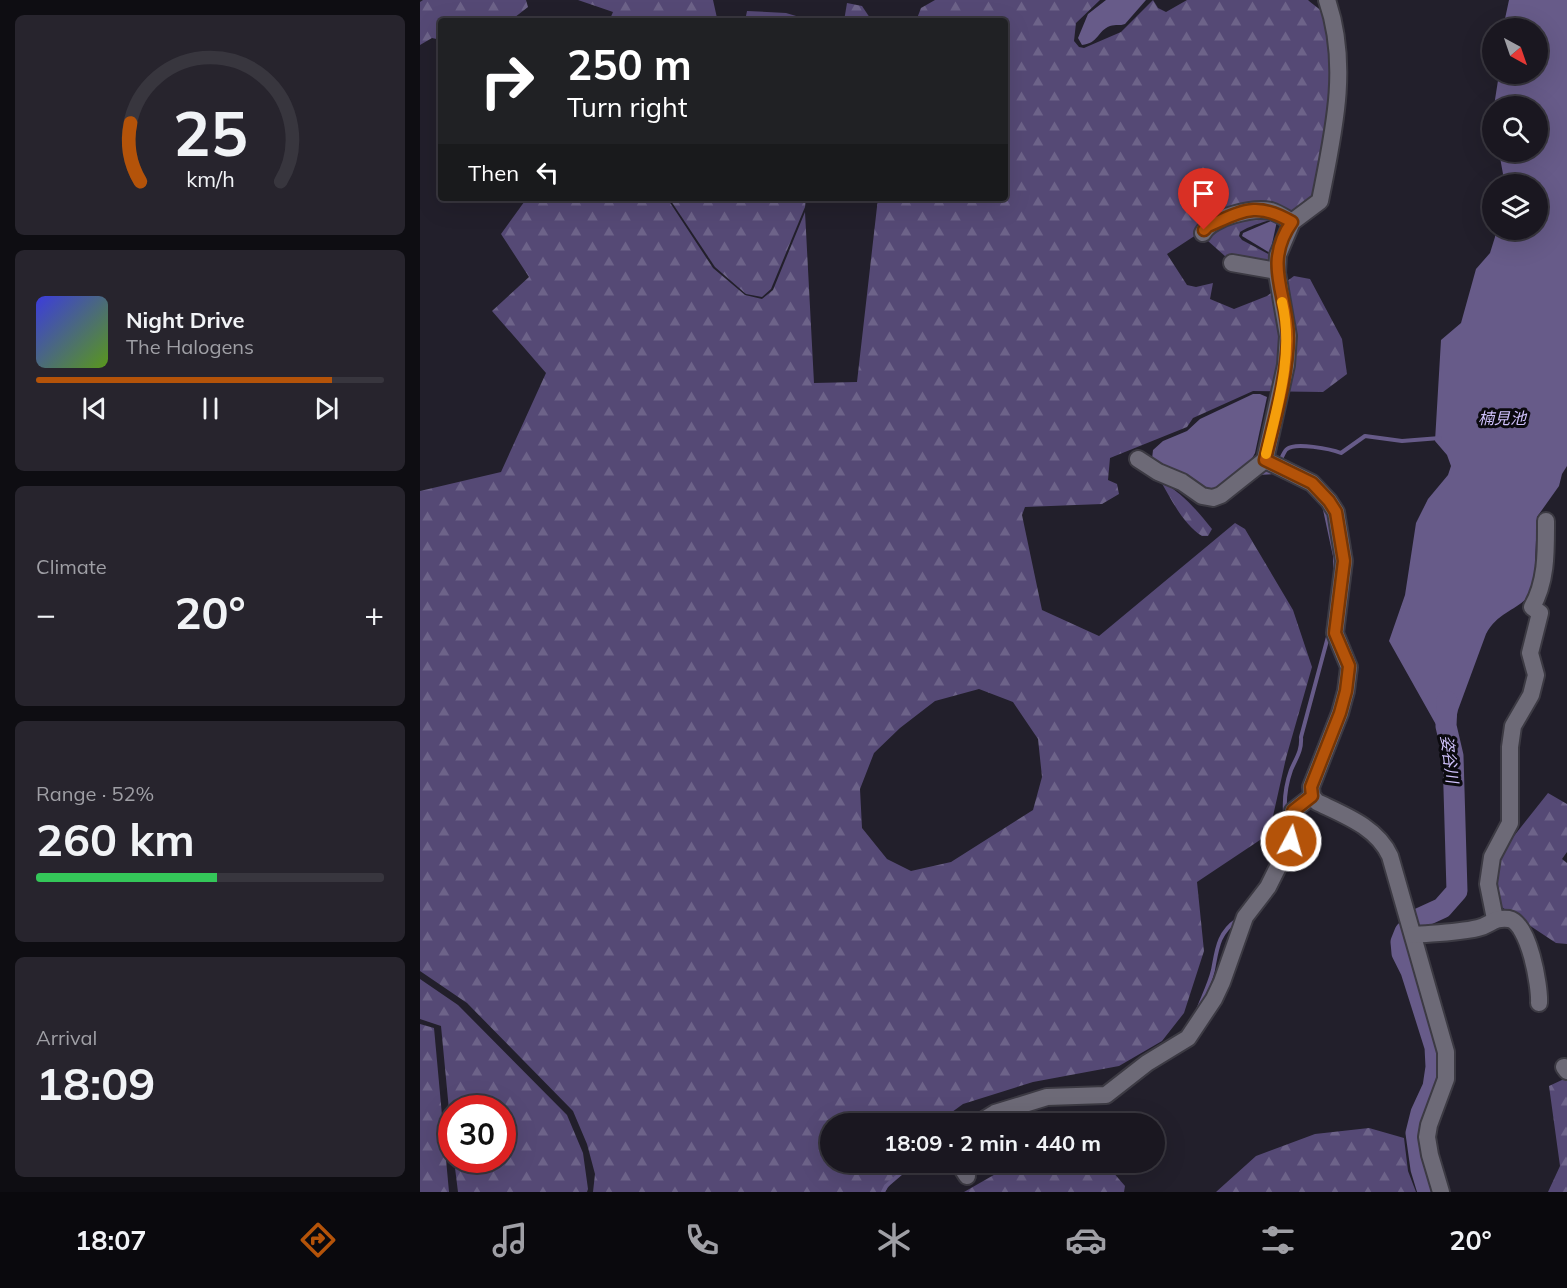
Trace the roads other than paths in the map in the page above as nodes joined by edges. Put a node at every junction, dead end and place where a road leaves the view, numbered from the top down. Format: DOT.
graph roads {
  1 [pos="1327,0"];
  2 [pos="1292,222"];
  3 [pos="1203,233"];
  4 [pos="1232,263"];
  5 [pos="1277,271"];
  6 [pos="1138,459"];
  7 [pos="1265,460"];
  8 [pos="1546,521"];
  9 [pos="1312,796"];
  10 [pos="1495,919"];
  11 [pos="1411,928"];
  12 [pos="1539,1003"];
  13 [pos="994,1113"];
  14 [pos="1441,1192"];
  1 -- 2 [label="street"];
  2 -- 3 [label="street"];
  2 -- 5 [label="street"];
  4 -- 5 [label="street"];
  5 -- 7 [label="street"];
  6 -- 7 [label="street"];
  7 -- 9 [label="street"];
  8 -- 10 [label="street"];
  9 -- 11 [label="street"];
  9 -- 13 [label="street"];
  10 -- 11 [label="street"];
  10 -- 12 [label="street"];
  11 -- 14 [label="street"];
}
